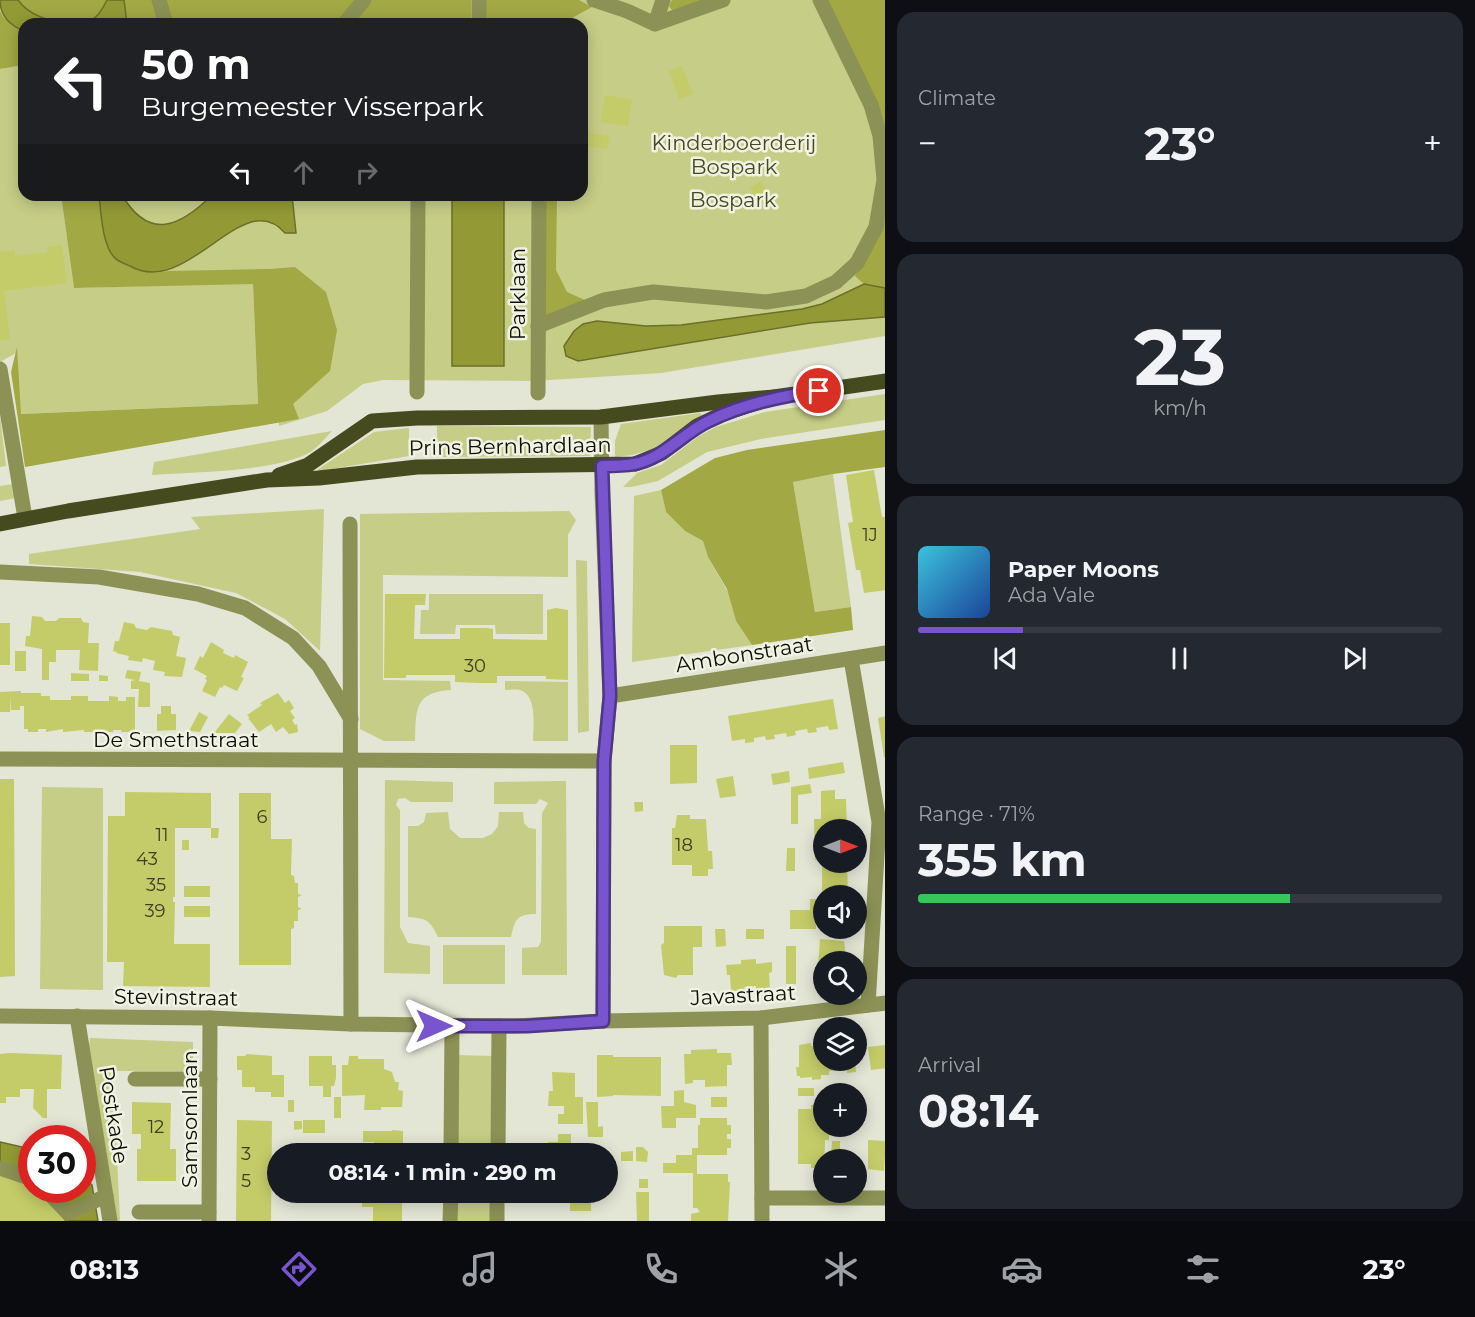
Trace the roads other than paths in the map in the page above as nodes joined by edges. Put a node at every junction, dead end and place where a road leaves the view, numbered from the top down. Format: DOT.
graph roads {
  1 [pos="159,0"];
  2 [pos="364,0"];
  3 [pos="479,0"];
  4 [pos="663,0"];
  5 [pos="723,0"];
  6 [pos="820,0"];
  7 [pos="607,2"];
  8 [pos="164,18"];
  9 [pos="349,18"];
  10 [pos="479,18"];
  11 [pos="654,24"];
  12 [pos="418,201"];
  13 [pos="539,201"];
  14 [pos="538,327"];
  15 [pos="0,369"];
  16 [pos="885,381"];
  17 [pos="417,392"];
  18 [pos="538,393"];
  19 [pos="774,398"];
  20 [pos="601,417"];
  21 [pos="602,466"];
  22 [pos="267,480"];
  23 [pos="25,518"];
  24 [pos="2,522"];
  25 [pos="350,524"];
  26 [pos="0,572"];
  27 [pos="885,653"];
  28 [pos="851,659"];
  29 [pos="610,696"];
  30 [pos="351,720"];
  31 [pos="0,759"];
  32 [pos="351,760"];
  33 [pos="604,761"];
  34 [pos="882,822"];
  35 [pos="885,1003"];
  36 [pos="868,1005"];
  37 [pos="0,1016"];
  38 [pos="77,1016"];
  39 [pos="210,1018"];
  40 [pos="761,1018"];
  41 [pos="603,1021"];
  42 [pos="351,1024"];
  43 [pos="452,1026"];
  44 [pos="499,1026"];
  45 [pos="135,1079"];
  46 [pos="210,1079"];
  47 [pos="451,1143"];
  48 [pos="498,1143"];
  49 [pos="0,1168"];
  50 [pos="18,1174"];
  51 [pos="106,1196"];
  52 [pos="762,1198"];
  53 [pos="885,1198"];
  54 [pos="96,1200"];
  55 [pos="58,1203"];
  56 [pos="90,1203"];
  57 [pos="451,1203"];
  58 [pos="497,1203"];
  59 [pos="139,1212"];
  60 [pos="209,1217"];
  61 [pos="110,1221"];
  62 [pos="450,1221"];
  63 [pos="497,1221"];
  64 [pos="762,1221"];
  1 -- 8 [label="street"];
  2 -- 9 [label="street"];
  3 -- 10 [label="street"];
  4 -- 11 [label="street"];
  5 -- 11 [label="street"];
  6 -- 14 [label="street"];
  7 -- 11 [label="street"];
  12 -- 17 [label="street"];
  13 -- 14 [label="street, Parklaan"];
  14 -- 18 [label="street, Parklaan"];
  15 -- 23 [label="street"];
  16 -- 19 [label="main road, Prins Bernhardlaan"];
  19 -- 20 [label="main road, Prins Bernhardlaan"];
  19 -- 21 [label="main road, Prins Bernhardlaan"];
  20 -- 21 [label="street"];
  20 -- 22 [label="main road, Prins Bernhardlaan"];
  21 -- 22 [label="main road, Prins Bernhardlaan"];
  21 -- 29 [label="street"];
  22 -- 23 [label="main road, Prins Bernhardlaan"];
  23 -- 24 [label="main road, Prins Bernhardlaan"];
  25 -- 30 [label="street"];
  26 -- 30 [label="street"];
  27 -- 28 [label="street, Ambonstraat"];
  28 -- 29 [label="street, Ambonstraat"];
  28 -- 34 [label="street"];
  29 -- 33 [label="street"];
  30 -- 32 [label="street"];
  31 -- 32 [label="street, De Smethstraat"];
  32 -- 33 [label="street, De Smethstraat"];
  32 -- 42 [label="street"];
  33 -- 41 [label="street"];
  34 -- 36 [label="street"];
  35 -- 36 [label="street, Javastraat"];
  36 -- 40 [label="street, Javastraat"];
  37 -- 38 [label="street, Stevinstraat"];
  38 -- 39 [label="street, Stevinstraat"];
  38 -- 51 [label="street, Postkade"];
  39 -- 42 [label="street, Stevinstraat"];
  39 -- 46 [label="street, Samsomlaan"];
  40 -- 41 [label="street, Javastraat"];
  40 -- 52 [label="street"];
  41 -- 44 [label="street, Javastraat"];
  42 -- 43 [label="street, Stevinstraat"];
  43 -- 44 [label="street, Stevinstraat"];
  43 -- 47 [label="street"];
  44 -- 48 [label="street"];
  45 -- 46 [label="street"];
  46 -- 60 [label="street, Samsomlaan"];
  49 -- 50 [label="street"];
  51 -- 54 [label="street"];
  51 -- 61 [label="street, Postkade"];
  52 -- 53 [label="street"];
  52 -- 64 [label="street"];
  55 -- 56 [label="street"];
  57 -- 62 [label="street"];
  58 -- 63 [label="street"];
  59 -- 60 [label="street"];
}
